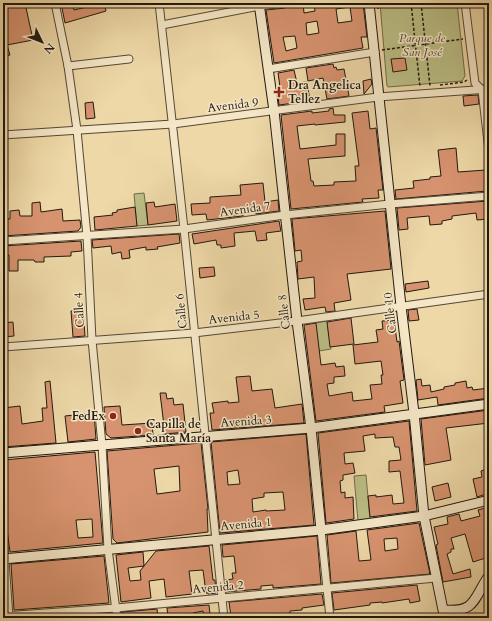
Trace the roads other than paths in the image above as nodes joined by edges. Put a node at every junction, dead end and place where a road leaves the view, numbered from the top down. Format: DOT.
graph roads {
  1 [pos="55,3"];
  2 [pos="159,3"];
  3 [pos="284,3"];
  4 [pos="369,3"];
  5 [pos="465,3"];
  6 [pos="260,4"];
  7 [pos="162,25"];
  8 [pos="379,51"];
  9 [pos="129,59"];
  10 [pos="68,66"];
  11 [pos="268,69"];
  12 [pos="486,89"];
  13 [pos="378,97"];
  14 [pos="274,111"];
  15 [pos="173,124"];
  16 [pos="77,130"];
  17 [pos="3,135"];
  18 [pos="489,151"];
  19 [pos="489,196"];
  20 [pos="390,204"];
  21 [pos="285,215"];
  22 [pos="184,229"];
  23 [pos="87,236"];
  24 [pos="3,241"];
  25 [pos="489,294"];
  26 [pos="401,306"];
  27 [pos="297,322"];
  28 [pos="194,333"];
  29 [pos="92,340"];
  30 [pos="3,347"];
  31 [pos="489,404"];
  32 [pos="414,414"];
  33 [pos="311,428"];
  34 [pos="205,436"];
  35 [pos="102,445"];
  36 [pos="3,453"];
  37 [pos="489,500"];
  38 [pos="424,516"];
  39 [pos="321,530"];
  40 [pos="3,532"];
  41 [pos="216,539"];
  42 [pos="108,549"];
  43 [pos="4,559"];
  44 [pos="489,576"];
  45 [pos="436,578"];
  46 [pos="327,588"];
  47 [pos="222,598"];
  48 [pos="116,608"];
  49 [pos="443,614"];
  50 [pos="7,616"];
  51 [pos="117,618"];
  52 [pos="224,618"];
  53 [pos="330,618"];
  1 -- 10 [label="street, Calle 4"];
  2 -- 7 [label="street, Calle 6"];
  3 -- 6 [label="street"];
  4 -- 8 [label="main road, Calle 10"];
  5 -- 12 [label="street"];
  6 -- 7 [label="street"];
  6 -- 11 [label="main road, Calle 8"];
  7 -- 15 [label="street, Calle 6"];
  8 -- 11 [label="street"];
  8 -- 13 [label="main road, Calle 10"];
  9 -- 10 [label="street"];
  10 -- 16 [label="street, Calle 4"];
  11 -- 14 [label="main road, Calle 8"];
  12 -- 13 [label="street, Avenida 9"];
  12 -- 18 [label="street"];
  13 -- 14 [label="street, Avenida 9"];
  13 -- 20 [label="main road, Calle 10"];
  14 -- 15 [label="street, Avenida 9"];
  14 -- 21 [label="main road, Calle 8"];
  15 -- 16 [label="street, Avenida 9"];
  15 -- 22 [label="street, Calle 6"];
  16 -- 17 [label="street, Avenida 9"];
  16 -- 23 [label="street, Calle 4"];
  19 -- 20 [label="street, Avenida 7"];
  20 -- 21 [label="street, Avenida 7"];
  20 -- 26 [label="main road, Calle 10"];
  21 -- 22 [label="street, Avenida 7"];
  21 -- 27 [label="main road, Calle 8"];
  22 -- 23 [label="street, Avenida 7"];
  22 -- 28 [label="street, Calle 6"];
  23 -- 24 [label="street, Avenida 7"];
  23 -- 29 [label="street, Calle 4"];
  25 -- 26 [label="street, Avenida 5"];
  26 -- 27 [label="street, Avenida 5"];
  26 -- 32 [label="main road, Calle 10"];
  27 -- 28 [label="street, Avenida 5"];
  27 -- 33 [label="main road, Calle 8"];
  28 -- 29 [label="street, Avenida 5"];
  28 -- 34 [label="street, Calle 6"];
  29 -- 30 [label="street, Avenida 5"];
  29 -- 35 [label="street, Calle 4"];
  31 -- 32 [label="main road, Avenida 3"];
  32 -- 33 [label="main road, Avenida 3"];
  32 -- 38 [label="main road, Calle 10"];
  33 -- 34 [label="main road, Avenida 3"];
  33 -- 39 [label="main road, Calle 8"];
  34 -- 35 [label="main road, Avenida 3"];
  34 -- 41 [label="street, Calle 6"];
  35 -- 36 [label="main road, Avenida 3"];
  35 -- 42 [label="street, Calle 4"];
  37 -- 38 [label="main road, Avenida 1"];
  38 -- 39 [label="main road, Avenida 1"];
  38 -- 45 [label="main road, Calle 10"];
  39 -- 41 [label="main road, Avenida 1"];
  39 -- 46 [label="street, Calle 8"];
  40 -- 43 [label="street"];
  41 -- 42 [label="main road, Avenida 1"];
  41 -- 47 [label="street, Calle 6"];
  42 -- 43 [label="main road, Avenida 1"];
  42 -- 48 [label="street, Calle 4"];
  43 -- 50 [label="street"];
  44 -- 49 [label="main road"];
  45 -- 46 [label="street, Avenida 2"];
  45 -- 49 [label="main road, Calle 10"];
  46 -- 47 [label="street, Avenida 2"];
  46 -- 53 [label="street, Calle 8"];
  47 -- 48 [label="street, Avenida 2"];
  47 -- 52 [label="street, Calle 6"];
  48 -- 50 [label="street, Avenida 2"];
  48 -- 51 [label="street, Calle 4"];
}
